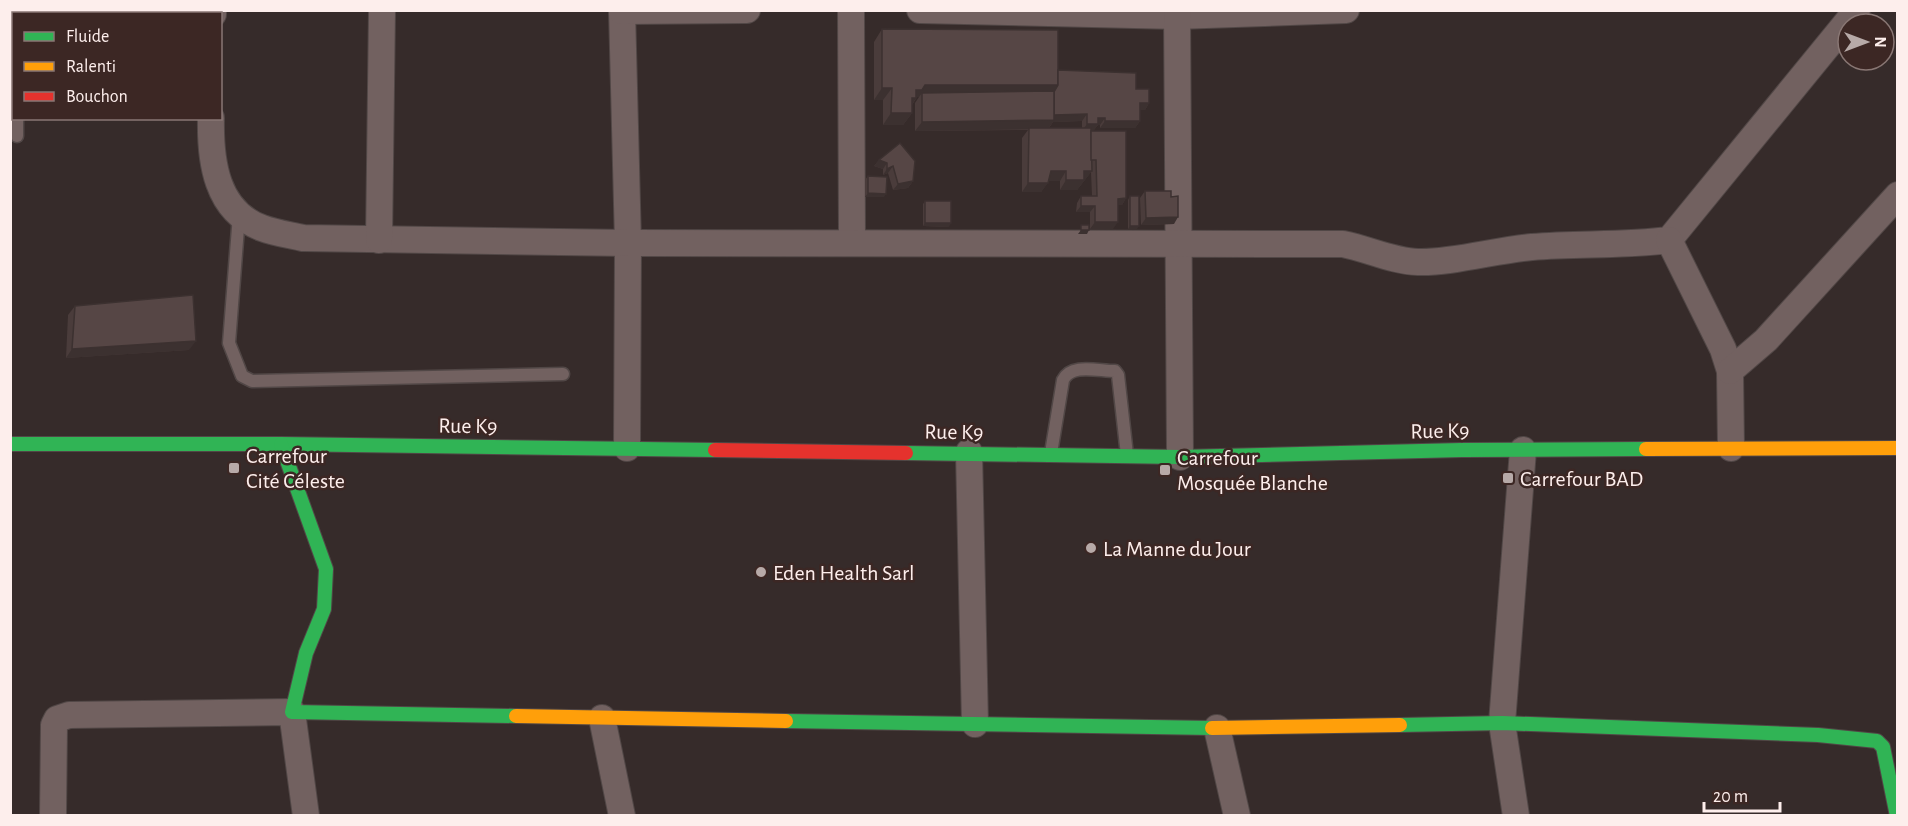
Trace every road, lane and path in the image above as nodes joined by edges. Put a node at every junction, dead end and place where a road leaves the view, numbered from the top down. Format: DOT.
graph roads {
  1 [pos="382,10"];
  2 [pos="747,10"];
  3 [pos="851,10"];
  4 [pos="920,10"];
  5 [pos="1346,10"];
  6 [pos="1857,10"];
  7 [pos="622,11"];
  8 [pos="1177,13"];
  9 [pos="17,120"];
  10 [pos="211,120"];
  11 [pos="17,136"];
  12 [pos="1898,195"];
  13 [pos="239,215"];
  14 [pos="379,240"];
  15 [pos="1669,240"];
  16 [pos="852,242"];
  17 [pos="628,243"];
  18 [pos="1179,246"];
  19 [pos="1730,371"];
  20 [pos="563,374"];
  21 [pos="10,444"];
  22 [pos="281,444"];
  23 [pos="627,448"];
  24 [pos="1731,448"];
  25 [pos="1898,448"];
  26 [pos="1523,450"];
  27 [pos="969,452"];
  28 [pos="1051,453"];
  29 [pos="1127,455"];
  30 [pos="1180,457"];
  31 [pos="292,712"];
  32 [pos="602,717"];
  33 [pos="1502,723"];
  34 [pos="975,724"];
  35 [pos="1216,728"];
  36 [pos="53,816"];
  37 [pos="306,816"];
  38 [pos="622,816"];
  39 [pos="1237,816"];
  40 [pos="1516,816"];
  41 [pos="1897,816"];
  1 -- 14 [label="street"];
  2 -- 7 [label="street"];
  3 -- 16 [label="street"];
  4 -- 8 [label="street"];
  5 -- 8 [label="street"];
  6 -- 15 [label="street"];
  7 -- 17 [label="street"];
  8 -- 18 [label="street"];
  9 -- 11 [label="lane"];
  10 -- 13 [label="street"];
  12 -- 19 [label="street"];
  13 -- 14 [label="street"];
  13 -- 20 [label="lane"];
  14 -- 17 [label="street"];
  15 -- 18 [label="street"];
  15 -- 19 [label="street"];
  16 -- 17 [label="street"];
  16 -- 18 [label="street"];
  17 -- 23 [label="street"];
  18 -- 30 [label="street"];
  19 -- 24 [label="street"];
  21 -- 22 [label="street, Rue K9"];
  22 -- 23 [label="street, Rue K9"];
  22 -- 31 [label="street"];
  23 -- 27 [label="street, Rue K9"];
  24 -- 25 [label="street, Rue K9"];
  24 -- 26 [label="street, Rue K9"];
  26 -- 30 [label="street, Rue K9"];
  26 -- 33 [label="street"];
  27 -- 28 [label="street, Rue K9"];
  27 -- 34 [label="street"];
  28 -- 29 [label="street, Rue K9"];
  28 -- 29 [label="lane"];
  29 -- 30 [label="street, Rue K9"];
  31 -- 32 [label="street"];
  31 -- 36 [label="street"];
  31 -- 37 [label="street"];
  32 -- 34 [label="street"];
  32 -- 38 [label="street"];
  33 -- 35 [label="street"];
  33 -- 40 [label="street"];
  33 -- 41 [label="street"];
  34 -- 35 [label="street"];
  35 -- 39 [label="street"];
}
